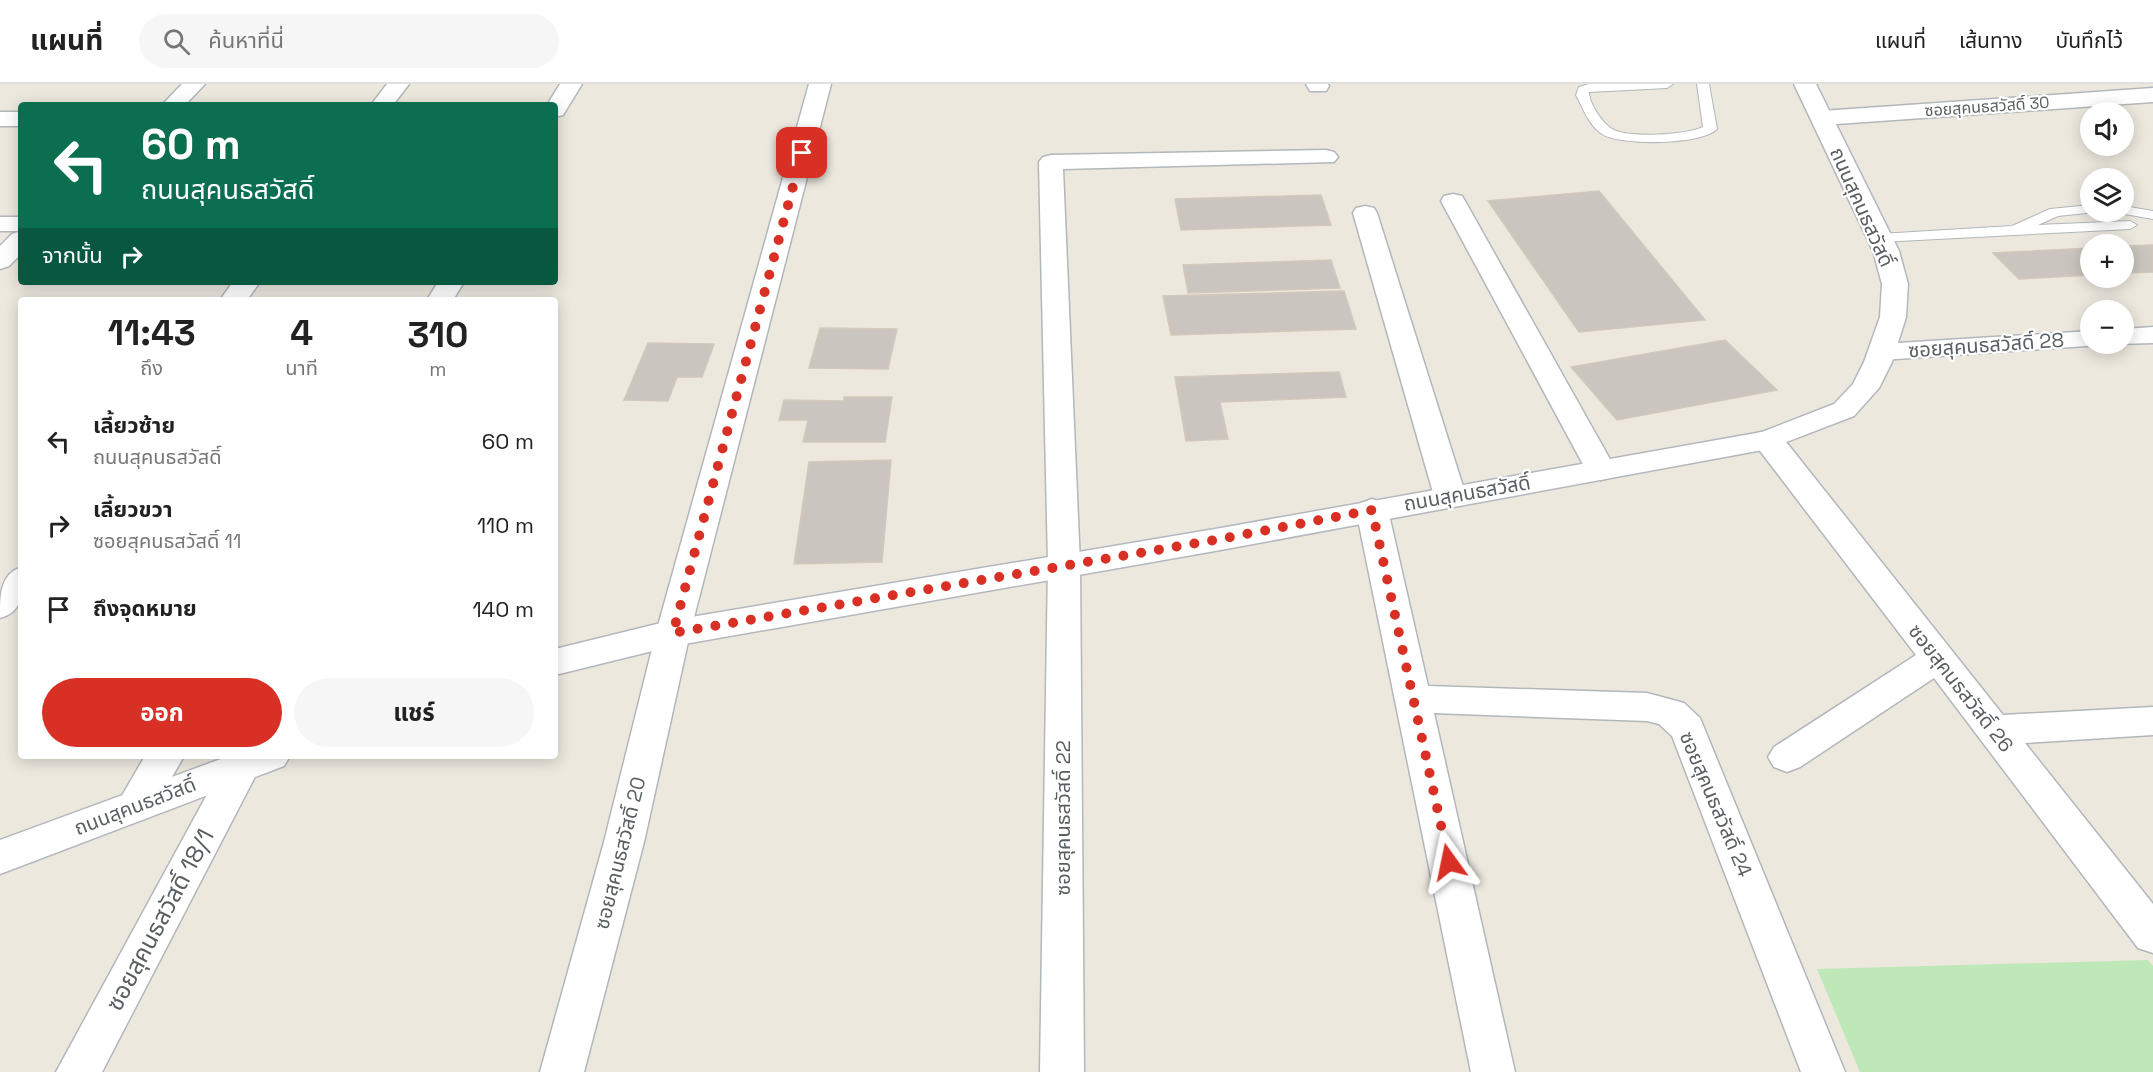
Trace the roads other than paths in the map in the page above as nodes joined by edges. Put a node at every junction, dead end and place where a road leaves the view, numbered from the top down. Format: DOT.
graph roads {
  1 [pos="194,84"];
  2 [pos="398,84"];
  3 [pos="571,84"];
  4 [pos="820,84"];
  5 [pos="1667,84"];
  6 [pos="1703,84"];
  7 [pos="1805,84"];
  8 [pos="2153,95"];
  9 [pos="176,102"];
  10 [pos="384,102"];
  11 [pos="558,105"];
  12 [pos="18,118"];
  13 [pos="1822,118"];
  14 [pos="0,119"];
  15 [pos="1326,157"];
  16 [pos="1453,201"];
  17 [pos="2080,210"];
  18 [pos="2134,212"];
  19 [pos="1365,213"];
  20 [pos="2153,215"];
  21 [pos="0,224"];
  22 [pos="18,224"];
  23 [pos="2130,225"];
  24 [pos="2015,230"];
  25 [pos="1880,238"];
  26 [pos="18,242"];
  27 [pos="0,261"];
  28 [pos="245,285"];
  29 [pos="235,297"];
  30 [pos="2153,335"];
  31 [pos="2134,336"];
  32 [pos="2080,340"];
  33 [pos="1882,352"];
  34 [pos="1768,441"];
  35 [pos="1601,470"];
  36 [pos="1450,496"];
  37 [pos="1372,510"];
  38 [pos="1064,564"];
  39 [pos="18,583"];
  40 [pos="0,606"];
  41 [pos="673,633"];
  42 [pos="1938,658"];
  43 [pos="558,661"];
  44 [pos="1414,699"];
  45 [pos="2153,721"];
  46 [pos="1993,730"];
  47 [pos="1787,757"];
  48 [pos="163,759"];
  49 [pos="256,762"];
  50 [pos="135,806"];
  51 [pos="0,857"];
  52 [pos="2153,935"];
  53 [pos="78,1072"];
  54 [pos="562,1072"];
  55 [pos="1062,1072"];
  56 [pos="1493,1072"];
  57 [pos="1823,1072"];
  1 -- 9 [label="street"];
  2 -- 10 [label="street"];
  3 -- 11 [label="street"];
  4 -- 41 [label="street, ซอยสุคนธสวัสดิ์ 20"];
  5 -- 6 [label="lane"];
  7 -- 13 [label="street, ถนนสุคนธสวัสดิ์"];
  8 -- 13 [label="street, ซอยสุคนธสวัสดิ์ 30"];
  12 -- 14 [label="street"];
  13 -- 25 [label="street, ถนนสุคนธสวัสดิ์"];
  15 -- 38 [label="street, ซอยสุคนธสวัสดิ์ 22"];
  16 -- 35 [label="street"];
  17 -- 24 [label="lane"];
  18 -- 20 [label="lane"];
  19 -- 36 [label="street"];
  21 -- 22 [label="street"];
  23 -- 24 [label="lane"];
  24 -- 25 [label="lane"];
  25 -- 33 [label="street, ถนนสุคนธสวัสดิ์"];
  26 -- 27 [label="street"];
  28 -- 29 [label="street"];
  30 -- 31 [label="street"];
  32 -- 33 [label="street, ซอยสุคนธสวัสดิ์ 28"];
  33 -- 34 [label="street, ถนนสุคนธสวัสดิ์"];
  34 -- 35 [label="street, ถนนสุคนธสวัสดิ์"];
  34 -- 42 [label="street, ซอยสุคนธสวัสดิ์ 26"];
  35 -- 36 [label="street, ถนนสุคนธสวัสดิ์"];
  36 -- 37 [label="street, ถนนสุคนธสวัสดิ์"];
  37 -- 38 [label="street, ถนนสุคนธสวัสดิ์"];
  37 -- 44 [label="street"];
  38 -- 41 [label="street, ถนนสุคนธสวัสดิ์"];
  38 -- 55 [label="street, ซอยสุคนธสวัสดิ์ 22"];
  39 -- 40 [label="street"];
  41 -- 43 [label="street, ถนนสุคนธสวัสดิ์"];
  41 -- 54 [label="street, ซอยสุคนธสวัสดิ์ 20"];
  42 -- 46 [label="street, ซอยสุคนธสวัสดิ์ 26"];
  42 -- 47 [label="street"];
  44 -- 56 [label="street"];
  44 -- 57 [label="street, ซอยสุคนธสวัสดิ์ 24"];
  45 -- 46 [label="street"];
  46 -- 52 [label="street, ซอยสุคนธสวัสดิ์ 26"];
  48 -- 50 [label="street"];
  49 -- 50 [label="street, ถนนสุคนธสวัสดิ์"];
  49 -- 53 [label="street, ซอยสุคนธสวัสดิ์ 18/1"];
  50 -- 51 [label="street, ถนนสุคนธสวัสดิ์"];
}
